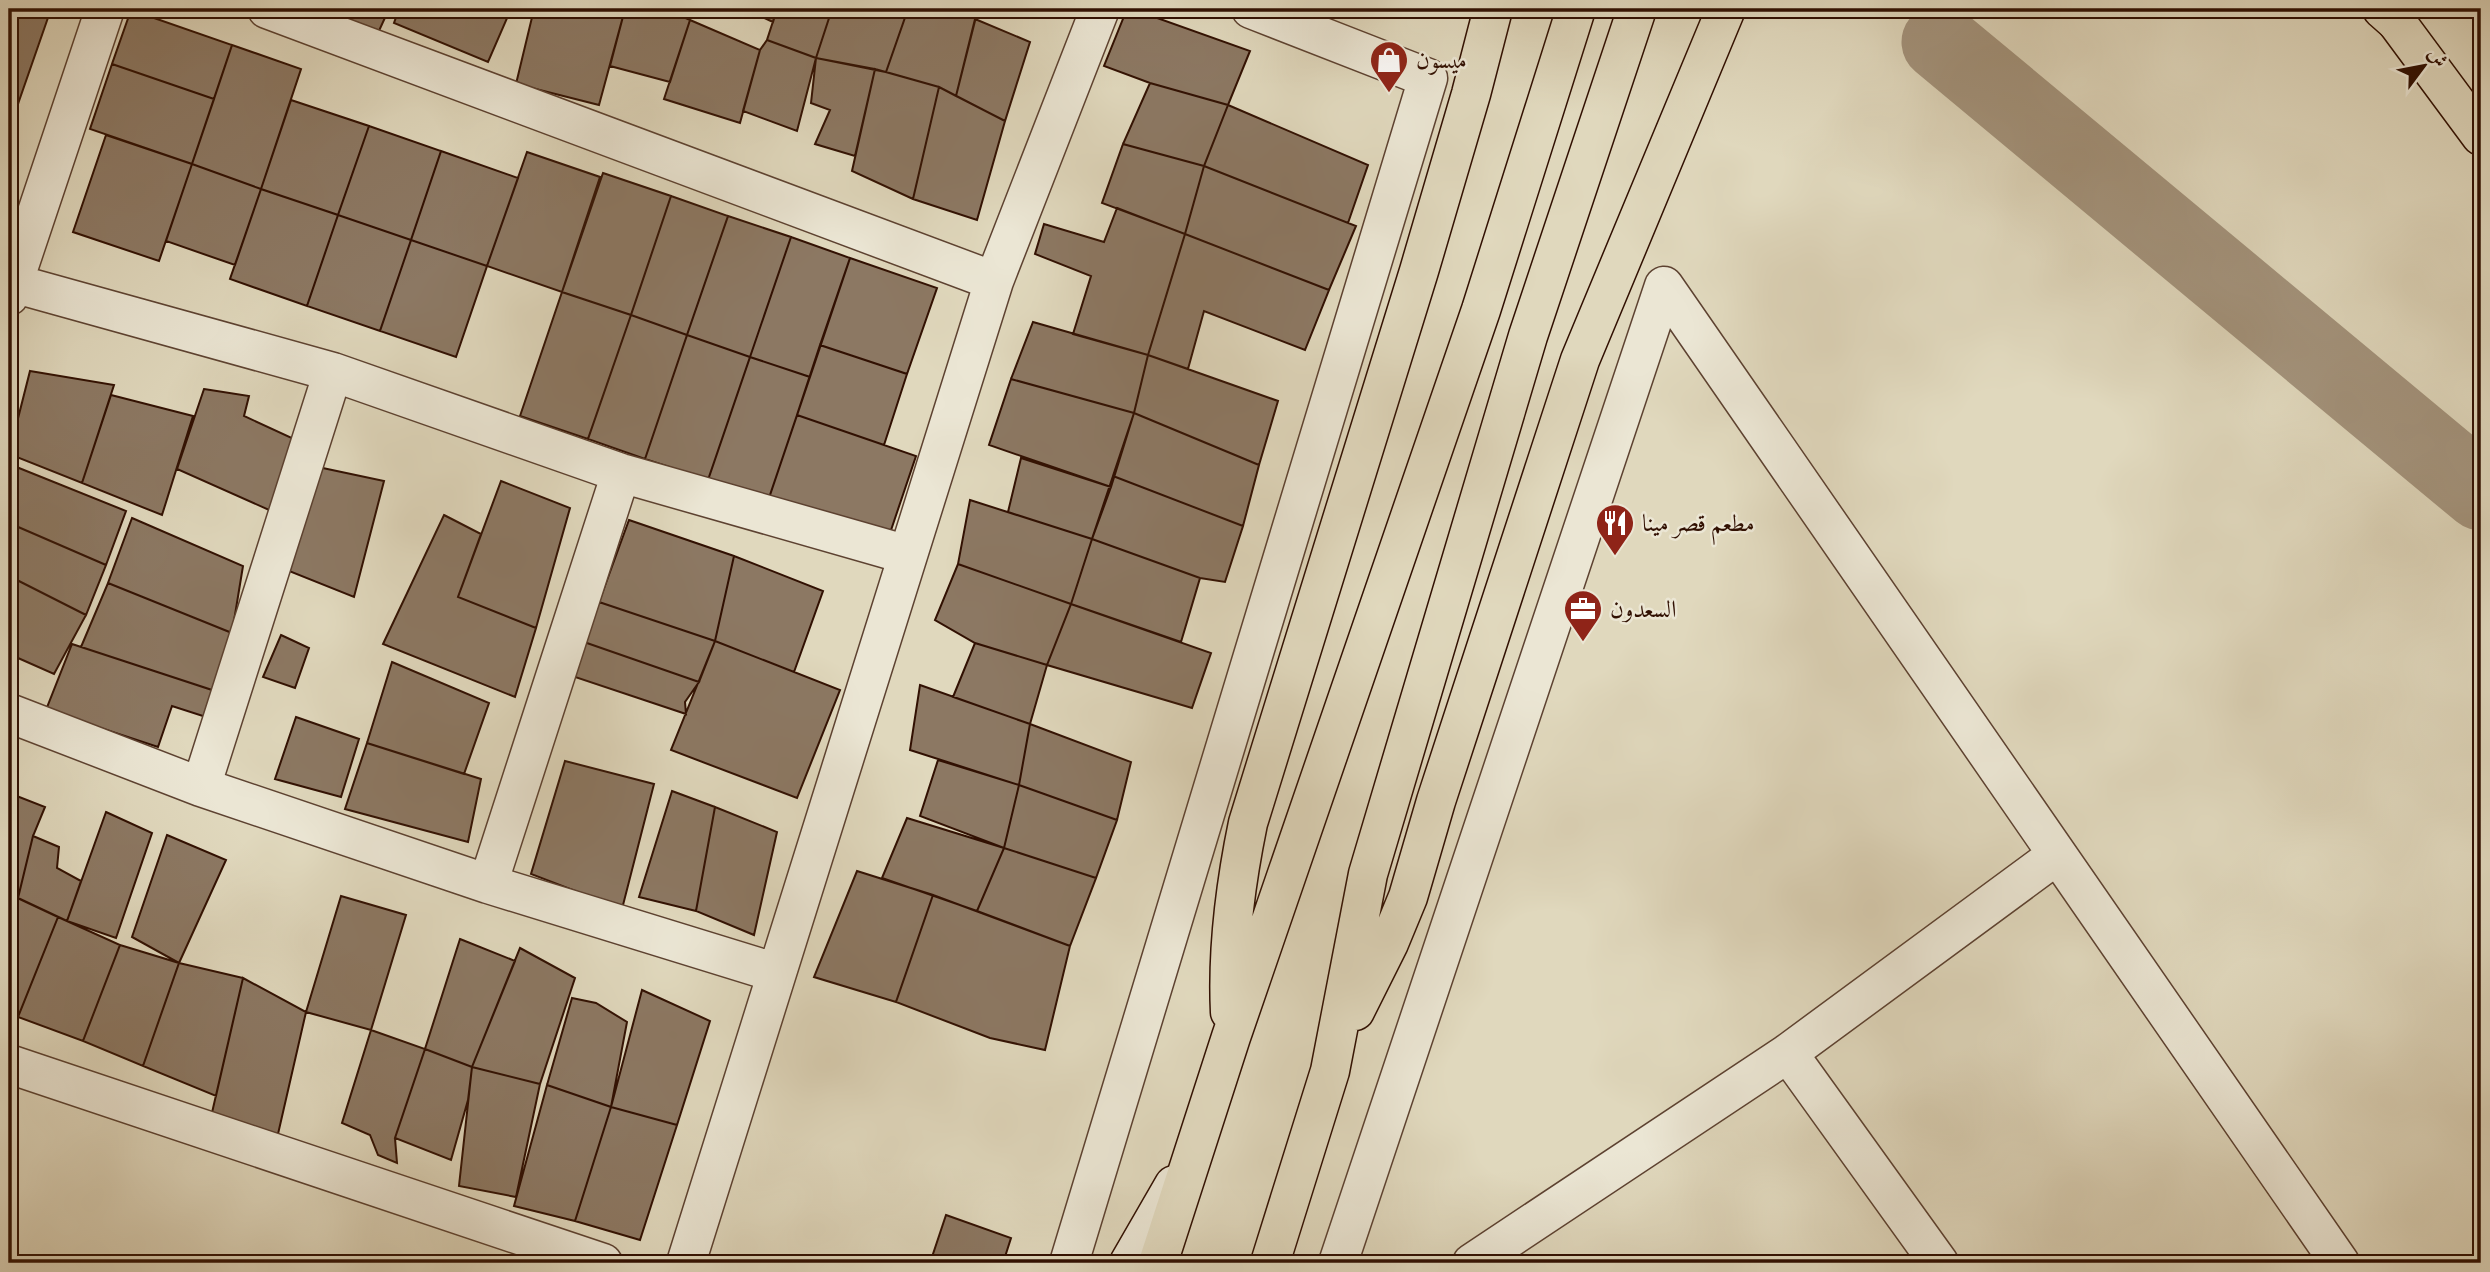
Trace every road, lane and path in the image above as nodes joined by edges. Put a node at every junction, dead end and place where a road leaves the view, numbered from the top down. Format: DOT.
graph roads {
  1 [pos="105,9"];
  2 [pos="267,9"];
  3 [pos="1100,9"];
  4 [pos="1251,9"];
  5 [pos="1493,9"];
  6 [pos="1576,9"];
  7 [pos="1637,9"];
  8 [pos="1726,9"];
  9 [pos="2389,14"];
  10 [pos="2481,136"];
  11 [pos="994,281"];
  12 [pos="10,288"];
  13 [pos="333,372"];
  14 [pos="621,473"];
  15 [pos="908,555"];
  16 [pos="9,713"];
  17 [pos="201,787"];
  18 [pos="2057,855"];
  19 [pos="488,884"];
  20 [pos="777,973"];
  21 [pos="1231,1037"];
  22 [pos="1788,1053"];
  23 [pos="9,1064"];
  24 [pos="1330,1071"];
  25 [pos="1207,1110"];
  26 [pos="1308,1138"];
  27 [pos="603,1263"];
  28 [pos="685,1263"];
  29 [pos="1069,1263"];
  30 [pos="1129,1263"];
  31 [pos="1158,1263"];
  32 [pos="1270,1263"];
  33 [pos="1289,1263"];
  34 [pos="1338,1263"];
  35 [pos="1472,1263"];
  36 [pos="1940,1263"];
  37 [pos="2340,1263"];
  1 -- 12 [label="street"];
  2 -- 11 [label="street"];
  3 -- 11 [label="street"];
  4 -- 29 [label="street"];
  5 -- 21 [label="main road"];
  6 -- 21 [label="main road"];
  7 -- 24 [label="main road"];
  8 -- 24 [label="main road"];
  9 -- 10 [label="main road"];
  11 -- 15 [label="street"];
  12 -- 13 [label="street"];
  13 -- 14 [label="street"];
  13 -- 17 [label="street"];
  14 -- 15 [label="street"];
  14 -- 19 [label="street"];
  15 -- 20 [label="street"];
  16 -- 17 [label="street"];
  17 -- 19 [label="street"];
  18 -- 22 [label="street"];
  18 -- 34 [label="street"];
  18 -- 37 [label="street"];
  19 -- 20 [label="street"];
  20 -- 28 [label="street"];
  21 -- 25 [label="main road"];
  22 -- 35 [label="street"];
  22 -- 36 [label="street"];
  23 -- 27 [label="street"];
  24 -- 26 [label="main road"];
  25 -- 30 [label="street"];
  25 -- 31 [label="main road"];
  26 -- 32 [label="main road"];
  26 -- 33 [label="street"];
}
